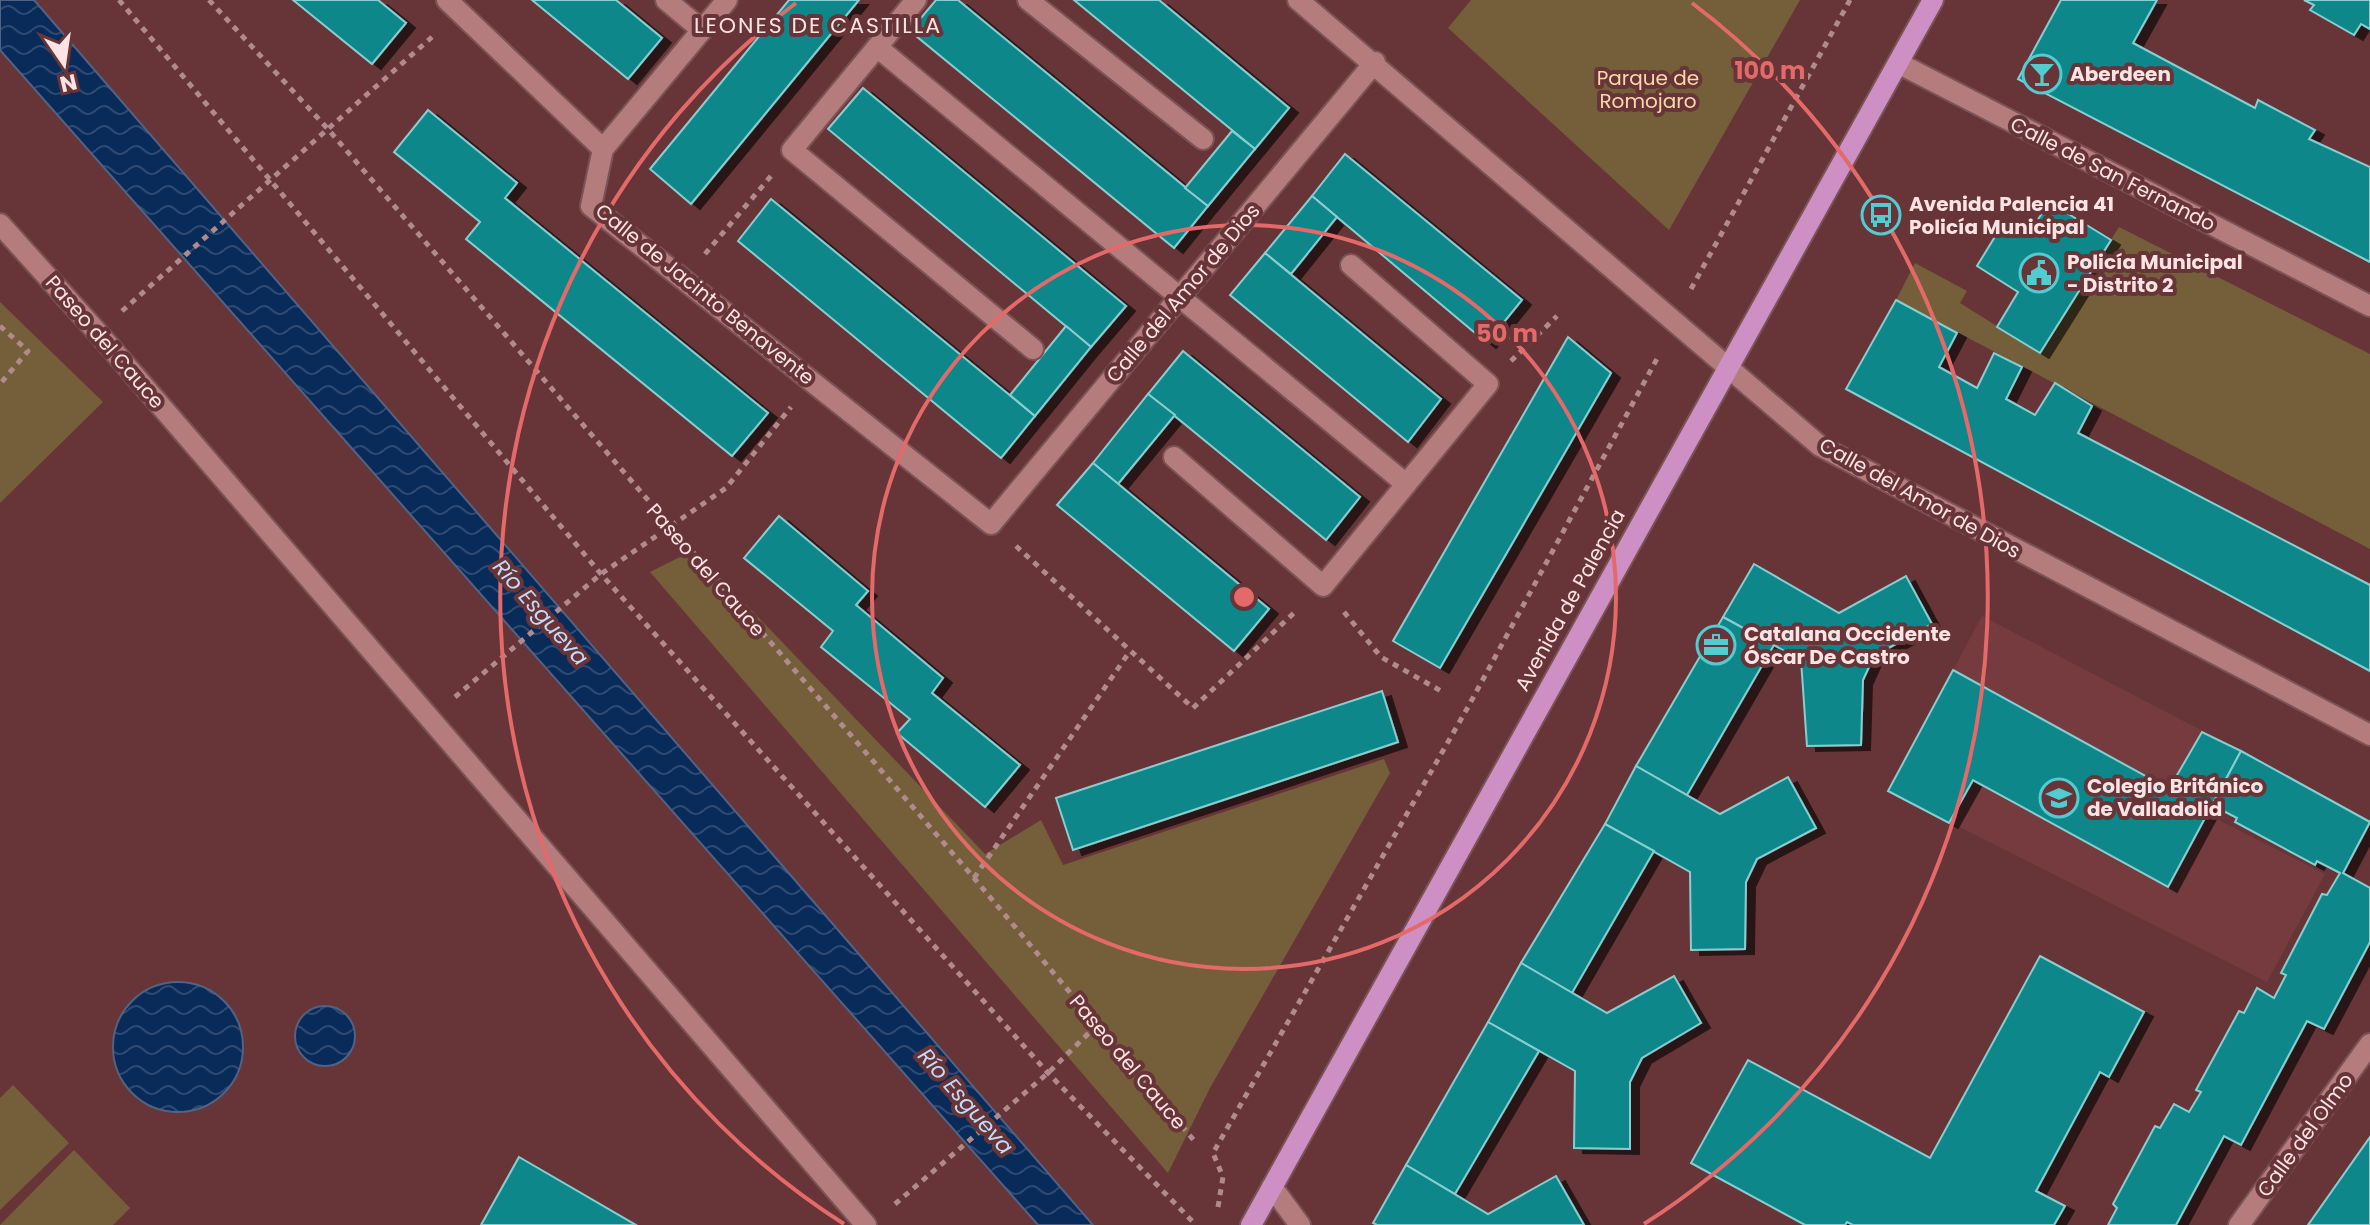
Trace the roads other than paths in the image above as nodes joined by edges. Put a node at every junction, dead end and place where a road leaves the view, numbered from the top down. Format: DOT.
graph roads {
  1 [pos="666,0"];
  2 [pos="727,0"];
  3 [pos="916,0"];
  4 [pos="1028,0"];
  5 [pos="1298,0"];
  6 [pos="1933,0"];
  7 [pos="454,6"];
  8 [pos="702,30"];
  9 [pos="877,47"];
  10 [pos="1375,62"];
  11 [pos="1898,63"];
  12 [pos="1203,139"];
  13 [pos="603,149"];
  14 [pos="0,224"];
  15 [pos="1351,265"];
  16 [pos="1179,298"];
  17 [pos="2370,306"];
  18 [pos="1033,349"];
  19 [pos="1728,369"];
  20 [pos="1174,457"];
  21 [pos="1406,484"];
  22 [pos="991,524"];
  23 [pos="2370,735"];
  24 [pos="2370,1044"];
  25 [pos="1272,1187"];
  26 [pos="866,1225"];
  27 [pos="1251,1225"];
  28 [pos="1300,1225"];
  29 [pos="2239,1225"];
  1 -- 8 [label="street"];
  2 -- 8 [label="street"];
  3 -- 9 [label="street"];
  4 -- 12 [label="street"];
  5 -- 10 [label="street, Calle del Amor de Dios"];
  6 -- 11 [label="main road, Avenida de Palencia"];
  7 -- 13 [label="street"];
  8 -- 13 [label="street"];
  9 -- 16 [label="street"];
  9 -- 18 [label="street"];
  10 -- 16 [label="street, Calle del Amor de Dios"];
  10 -- 19 [label="street, Calle del Amor de Dios"];
  11 -- 17 [label="street, Calle de San Fernando"];
  11 -- 19 [label="main road, Avenida de Palencia"];
  13 -- 22 [label="street, Calle de Jacinto Benavente"];
  14 -- 26 [label="street, Paseo del Cauce"];
  15 -- 21 [label="street"];
  16 -- 21 [label="street"];
  16 -- 22 [label="street, Calle del Amor de Dios"];
  19 -- 23 [label="street, Calle del Amor de Dios"];
  19 -- 25 [label="main road, Avenida de Palencia"];
  20 -- 21 [label="street"];
  24 -- 29 [label="street, Calle del Olmo"];
  25 -- 27 [label="main road, Avenida de Palencia"];
  25 -- 28 [label="street"];
}
